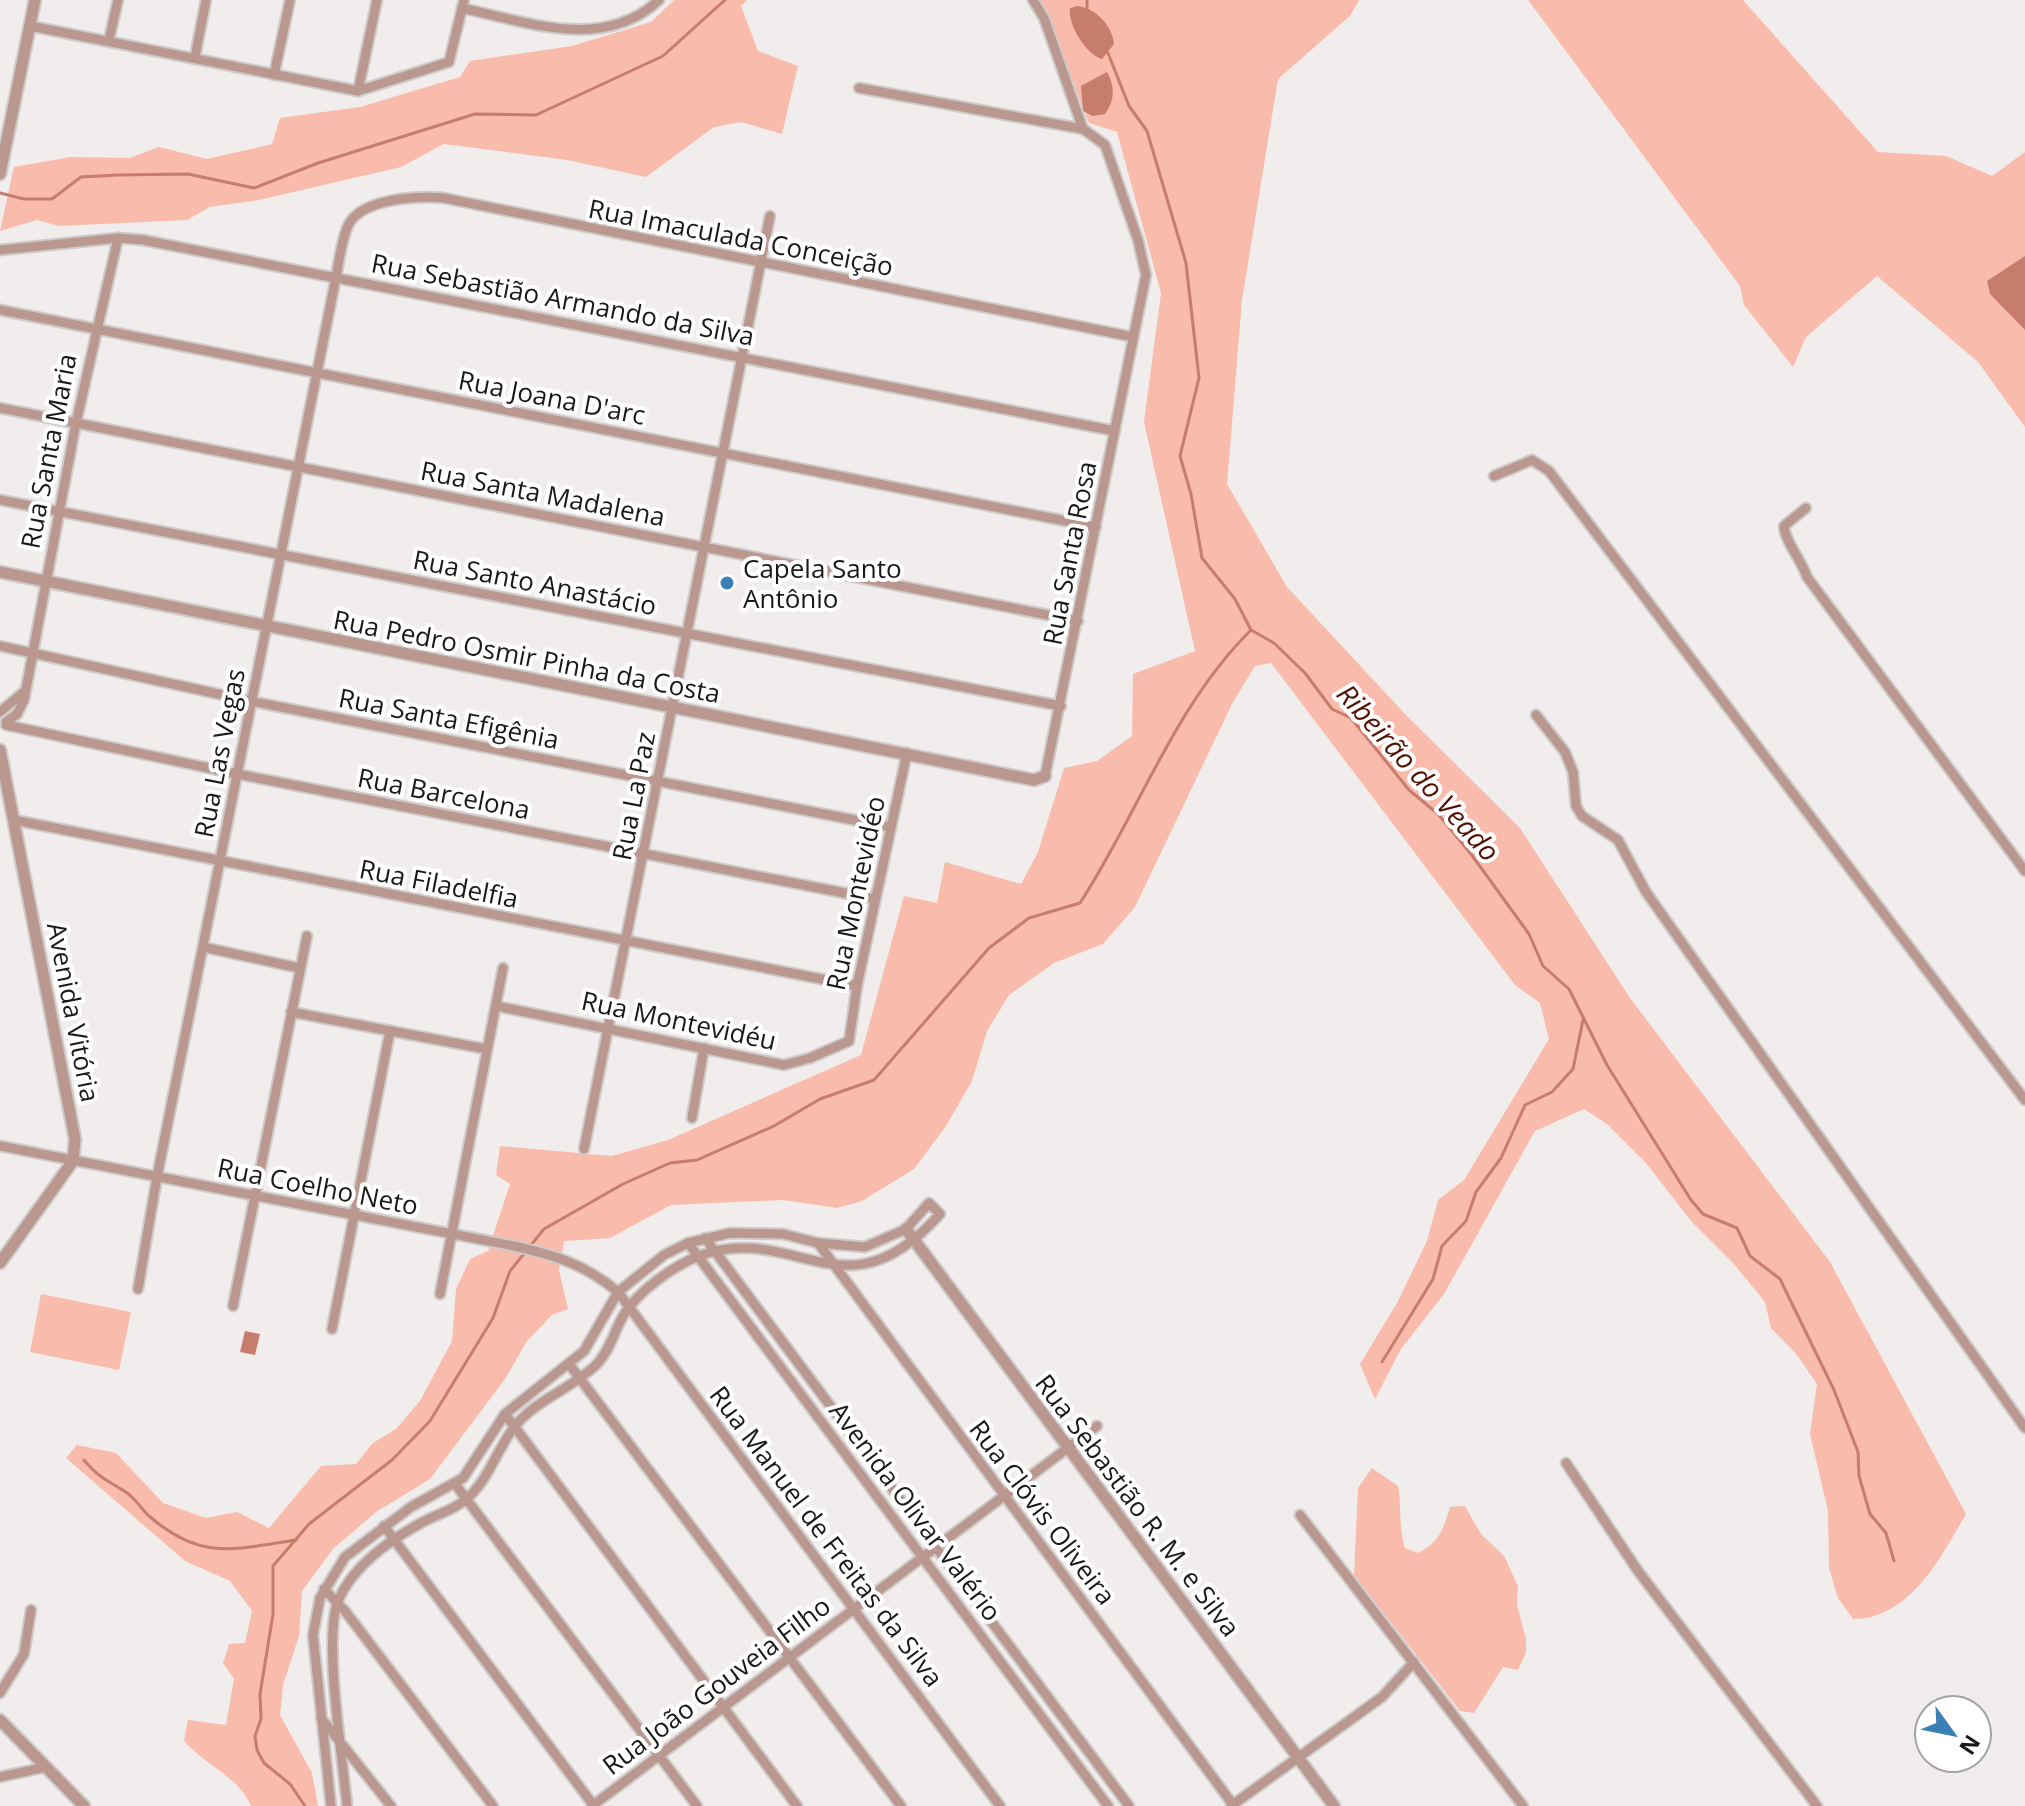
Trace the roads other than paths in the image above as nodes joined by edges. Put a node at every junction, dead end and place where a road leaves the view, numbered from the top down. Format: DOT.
graph roads {
  1 [pos="35,0"];
  2 [pos="118,0"];
  3 [pos="206,0"];
  4 [pos="290,0"];
  5 [pos="377,0"];
  6 [pos="659,0"];
  7 [pos="1033,0"];
  8 [pos="463,4"];
  9 [pos="30,26"];
  10 [pos="109,40"];
  11 [pos="195,57"];
  12 [pos="274,75"];
  13 [pos="859,88"];
  14 [pos="358,91"];
  15 [pos="6,113"];
  16 [pos="1083,129"];
  17 [pos="0,174"];
  18 [pos="770,216"];
  19 [pos="347,226"];
  20 [pos="118,238"];
  21 [pos="0,250"];
  22 [pos="759,264"];
  23 [pos="336,277"];
  24 [pos="0,310"];
  25 [pos="95,328"];
  26 [pos="1133,337"];
  27 [pos="740,356"];
  28 [pos="317,372"];
  29 [pos="0,408"];
  30 [pos="76,423"];
  31 [pos="1115,431"];
  32 [pos="721,453"];
  33 [pos="298,467"];
  34 [pos="1494,476"];
  35 [pos="0,500"];
  36 [pos="1806,508"];
  37 [pos="58,510"];
  38 [pos="1096,527"];
  39 [pos="704,548"];
  40 [pos="281,555"];
  41 [pos="0,572"];
  42 [pos="44,581"];
  43 [pos="1078,621"];
  44 [pos="267,626"];
  45 [pos="687,635"];
  46 [pos="0,646"];
  47 [pos="32,654"];
  48 [pos="250,701"];
  49 [pos="1061,706"];
  50 [pos="673,709"];
  51 [pos="1536,715"];
  52 [pos="2,721"];
  53 [pos="0,750"];
  54 [pos="907,753"];
  55 [pos="237,774"];
  56 [pos="1045,776"];
  57 [pos="659,783"];
  58 [pos="14,820"];
  59 [pos="890,827"];
  60 [pos="644,855"];
  61 [pos="220,861"];
  62 [pos="2025,871"];
  63 [pos="875,899"];
  64 [pos="307,936"];
  65 [pos="626,942"];
  66 [pos="203,947"];
  67 [pos="299,968"];
  68 [pos="503,968"];
  69 [pos="857,986"];
  70 [pos="496,1006"];
  71 [pos="291,1012"];
  72 [pos="609,1027"];
  73 [pos="390,1031"];
  74 [pos="849,1041"];
  75 [pos="704,1048"];
  76 [pos="486,1049"];
  77 [pos="2025,1100"];
  78 [pos="692,1118"];
  79 [pos="0,1146"];
  80 [pos="584,1149"];
  81 [pos="73,1161"];
  82 [pos="157,1177"];
  83 [pos="254,1195"];
  84 [pos="356,1215"];
  85 [pos="906,1229"];
  86 [pos="452,1235"];
  87 [pos="705,1238"];
  88 [pos="915,1241"];
  89 [pos="688,1243"];
  90 [pos="818,1243"];
  91 [pos="715,1252"];
  92 [pos="698,1256"];
  93 [pos="0,1263"];
  94 [pos="834,1266"];
  95 [pos="138,1289"];
  96 [pos="618,1292"];
  97 [pos="440,1294"];
  98 [pos="233,1306"];
  99 [pos="629,1308"];
  100 [pos="332,1329"];
  101 [pos="569,1364"];
  102 [pos="579,1377"];
  103 [pos="505,1414"];
  104 [pos="515,1426"];
  105 [pos="1097,1426"];
  106 [pos="2025,1428"];
  107 [pos="1068,1448"];
  108 [pos="1566,1463"];
  109 [pos="455,1484"];
  110 [pos="1004,1496"];
  111 [pos="467,1498"];
  112 [pos="1300,1515"];
  113 [pos="384,1526"];
  114 [pos="395,1541"];
  115 [pos="936,1550"];
  116 [pos="924,1558"];
  117 [pos="324,1589"];
  118 [pos="338,1602"];
  119 [pos="854,1609"];
  120 [pos="31,1610"];
  121 [pos="790,1657"];
  122 [pos="1414,1662"];
  123 [pos="0,1693"];
  124 [pos="723,1707"];
  125 [pos="320,1716"];
  126 [pos="0,1720"];
  127 [pos="341,1741"];
  128 [pos="659,1755"];
  129 [pos="1297,1756"];
  130 [pos="46,1767"];
  131 [pos="0,1777"];
  132 [pos="84,1806"];
  133 [pos="331,1806"];
  134 [pos="347,1806"];
  135 [pos="391,1806"];
  136 [pos="493,1806"];
  137 [pos="593,1806"];
  138 [pos="697,1806"];
  139 [pos="797,1806"];
  140 [pos="901,1806"];
  141 [pos="1000,1806"];
  142 [pos="1108,1806"];
  143 [pos="1129,1806"];
  144 [pos="1233,1806"];
  145 [pos="1334,1806"];
  146 [pos="1523,1806"];
  147 [pos="1817,1806"];
  1 -- 9 [label="street"];
  2 -- 10 [label="street"];
  3 -- 11 [label="street"];
  4 -- 12 [label="street"];
  5 -- 14 [label="street"];
  6 -- 8 [label="street"];
  7 -- 16 [label="street"];
  8 -- 14 [label="street"];
  9 -- 10 [label="street"];
  9 -- 15 [label="street"];
  10 -- 11 [label="street"];
  11 -- 12 [label="street"];
  12 -- 14 [label="street"];
  13 -- 16 [label="street"];
  15 -- 17 [label="street"];
  16 -- 26 [label="street, Rua Santa Rosa"];
  18 -- 22 [label="street, Rua La Paz"];
  19 -- 22 [label="street, Rua Imaculada Conceição"];
  19 -- 23 [label="street, Rua Las Vegas"];
  20 -- 21 [label="street, Rua Sebastião Armando da Silva"];
  20 -- 23 [label="street, Rua Sebastião Armando da Silva"];
  20 -- 25 [label="street, Rua Santa Maria"];
  22 -- 26 [label="street, Rua Imaculada Conceição"];
  22 -- 27 [label="street, Rua La Paz"];
  23 -- 27 [label="street, Rua Sebastião Armando da Silva"];
  23 -- 28 [label="street, Rua Las Vegas"];
  24 -- 25 [label="street, Rua Joana D'arc"];
  25 -- 28 [label="street, Rua Joana D'arc"];
  25 -- 30 [label="street, Rua Santa Maria"];
  26 -- 31 [label="street, Rua Santa Rosa"];
  27 -- 31 [label="street, Rua Sebastião Armando da Silva"];
  27 -- 32 [label="street, Rua La Paz"];
  28 -- 32 [label="street, Rua Joana D'arc"];
  28 -- 33 [label="street, Rua Las Vegas"];
  29 -- 30 [label="street, Rua Santa Madalena"];
  30 -- 33 [label="street, Rua Santa Madalena"];
  30 -- 37 [label="street, Rua Santa Maria"];
  31 -- 38 [label="street, Rua Santa Rosa"];
  32 -- 38 [label="street, Rua Joana D'arc"];
  32 -- 39 [label="street, Rua La Paz"];
  33 -- 39 [label="street, Rua Santa Madalena"];
  33 -- 40 [label="street, Rua Las Vegas"];
  34 -- 77 [label="street"];
  35 -- 37 [label="street, Rua Santo Anastácio"];
  36 -- 62 [label="street"];
  37 -- 40 [label="street, Rua Santo Anastácio"];
  37 -- 42 [label="street, Rua Santa Maria"];
  38 -- 43 [label="street, Rua Santa Rosa"];
  39 -- 43 [label="street, Rua Santa Madalena"];
  39 -- 45 [label="street, Rua La Paz"];
  40 -- 44 [label="street, Rua Las Vegas"];
  40 -- 45 [label="street, Rua Santo Anastácio"];
  41 -- 42 [label="street, Rua Pedro Osmir Pinha da Costa"];
  42 -- 44 [label="street, Rua Pedro Osmir Pinha da Costa"];
  42 -- 47 [label="street, Rua Santa Maria"];
  43 -- 49 [label="street, Rua Santa Rosa"];
  44 -- 48 [label="street, Rua Las Vegas"];
  44 -- 50 [label="street, Rua Pedro Osmir Pinha da Costa"];
  45 -- 49 [label="street, Rua Santo Anastácio"];
  45 -- 50 [label="street, Rua La Paz"];
  46 -- 47 [label="street, Rua Santa Efigênia"];
  47 -- 48 [label="street, Rua Santa Efigênia"];
  47 -- 52 [label="street, Rua Santa Maria"];
  48 -- 55 [label="street, Rua Las Vegas"];
  48 -- 57 [label="street, Rua Santa Efigênia"];
  49 -- 56 [label="street, Rua Santa Rosa"];
  50 -- 54 [label="street, Rua Pedro Osmir Pinha da Costa"];
  50 -- 57 [label="street, Rua La Paz"];
  51 -- 106 [label="street"];
  52 -- 55 [label="street, Rua Barcelona"];
  53 -- 58 [label="street, Avenida Vitória"];
  54 -- 56 [label="street, Rua Pedro Osmir Pinha da Costa"];
  54 -- 59 [label="street, Rua Montevidéo"];
  55 -- 60 [label="street, Rua Barcelona"];
  55 -- 61 [label="street, Rua Las Vegas"];
  57 -- 59 [label="street, Rua Santa Efigênia"];
  57 -- 60 [label="street, Rua La Paz"];
  58 -- 61 [label="street, Rua Filadelfia"];
  58 -- 81 [label="street, Avenida Vitória"];
  59 -- 63 [label="street, Rua Montevidéo"];
  60 -- 63 [label="street, Rua Barcelona"];
  60 -- 65 [label="street, Rua La Paz"];
  61 -- 65 [label="street, Rua Filadelfia"];
  61 -- 66 [label="street, Rua Las Vegas"];
  63 -- 69 [label="street, Rua Montevidéo"];
  64 -- 67 [label="street"];
  65 -- 69 [label="street, Rua Filadelfia"];
  65 -- 72 [label="street, Rua La Paz"];
  66 -- 67 [label="street"];
  66 -- 82 [label="street, Rua Las Vegas"];
  67 -- 71 [label="street"];
  68 -- 70 [label="street"];
  69 -- 74 [label="street, Rua Montevidéo"];
  70 -- 72 [label="street, Rua Montevidéu"];
  70 -- 76 [label="street"];
  71 -- 73 [label="street"];
  71 -- 83 [label="street"];
  72 -- 75 [label="street, Rua Montevidéu"];
  72 -- 80 [label="street, Rua La Paz"];
  73 -- 76 [label="street"];
  73 -- 84 [label="street"];
  74 -- 75 [label="street, Rua Montevidéu"];
  75 -- 78 [label="street"];
  76 -- 86 [label="street"];
  79 -- 81 [label="street, Rua Coelho Neto"];
  81 -- 82 [label="street, Rua Coelho Neto"];
  81 -- 93 [label="street"];
  82 -- 83 [label="street, Rua Coelho Neto"];
  82 -- 95 [label="street, Rua Las Vegas"];
  83 -- 84 [label="street, Rua Coelho Neto"];
  83 -- 98 [label="street"];
  84 -- 86 [label="street, Rua Coelho Neto"];
  84 -- 100 [label="street"];
  85 -- 88 [label="street, Rua Sebastião R. M. e Silva"];
  85 -- 88 [label="street"];
  85 -- 90 [label="street"];
  86 -- 96 [label="street, Rua Coelho Neto"];
  86 -- 97 [label="street"];
  87 -- 89 [label="street"];
  87 -- 90 [label="street"];
  87 -- 91 [label="street"];
  88 -- 94 [label="street"];
  88 -- 107 [label="street, Rua Sebastião R. M. e Silva"];
  89 -- 92 [label="street, Avenida Olivar Valério"];
  89 -- 96 [label="street"];
  90 -- 94 [label="street, Rua Clóvis Oliveira"];
  91 -- 92 [label="street"];
  91 -- 94 [label="street"];
  91 -- 115 [label="street"];
  92 -- 99 [label="street"];
  92 -- 116 [label="street, Avenida Olivar Valério"];
  94 -- 110 [label="street, Rua Clóvis Oliveira"];
  96 -- 99 [label="street, Rua Manuel de Freitas da Silva"];
  96 -- 101 [label="street"];
  99 -- 102 [label="street"];
  99 -- 119 [label="street, Rua Manuel de Freitas da Silva"];
  101 -- 102 [label="street"];
  101 -- 103 [label="street"];
  102 -- 104 [label="street"];
  102 -- 121 [label="street"];
  103 -- 104 [label="street"];
  103 -- 109 [label="street"];
  104 -- 111 [label="street"];
  104 -- 124 [label="street"];
  105 -- 107 [label="street, Rua João Gouveia Filho"];
  107 -- 110 [label="street, Rua João Gouveia Filho"];
  107 -- 129 [label="street, Rua Sebastião R. M. e Silva"];
  108 -- 147 [label="street"];
  109 -- 111 [label="street"];
  109 -- 113 [label="street"];
  110 -- 115 [label="street, Rua João Gouveia Filho"];
  110 -- 144 [label="street, Rua Clóvis Oliveira"];
  111 -- 114 [label="street"];
  111 -- 128 [label="street"];
  112 -- 122 [label="street"];
  113 -- 114 [label="street"];
  113 -- 117 [label="street"];
  114 -- 118 [label="street"];
  114 -- 137 [label="street"];
  115 -- 116 [label="street, Rua João Gouveia Filho"];
  115 -- 143 [label="street"];
  116 -- 119 [label="street, Rua João Gouveia Filho"];
  116 -- 142 [label="street, Avenida Olivar Valério"];
  117 -- 118 [label="street"];
  117 -- 125 [label="street"];
  118 -- 127 [label="street"];
  118 -- 136 [label="street"];
  119 -- 121 [label="street, Rua João Gouveia Filho"];
  119 -- 141 [label="street, Rua Manuel de Freitas da Silva"];
  120 -- 123 [label="street"];
  121 -- 124 [label="street, Rua João Gouveia Filho"];
  121 -- 140 [label="street"];
  122 -- 129 [label="street"];
  122 -- 146 [label="street"];
  124 -- 128 [label="street, Rua João Gouveia Filho"];
  124 -- 139 [label="street"];
  125 -- 127 [label="street"];
  125 -- 133 [label="street"];
  126 -- 130 [label="street"];
  127 -- 134 [label="street"];
  127 -- 135 [label="street"];
  128 -- 137 [label="street, Rua João Gouveia Filho"];
  128 -- 138 [label="street"];
  129 -- 144 [label="street"];
  129 -- 145 [label="street, Rua Sebastião R. M. e Silva"];
  130 -- 131 [label="street"];
  130 -- 132 [label="street"];
}
